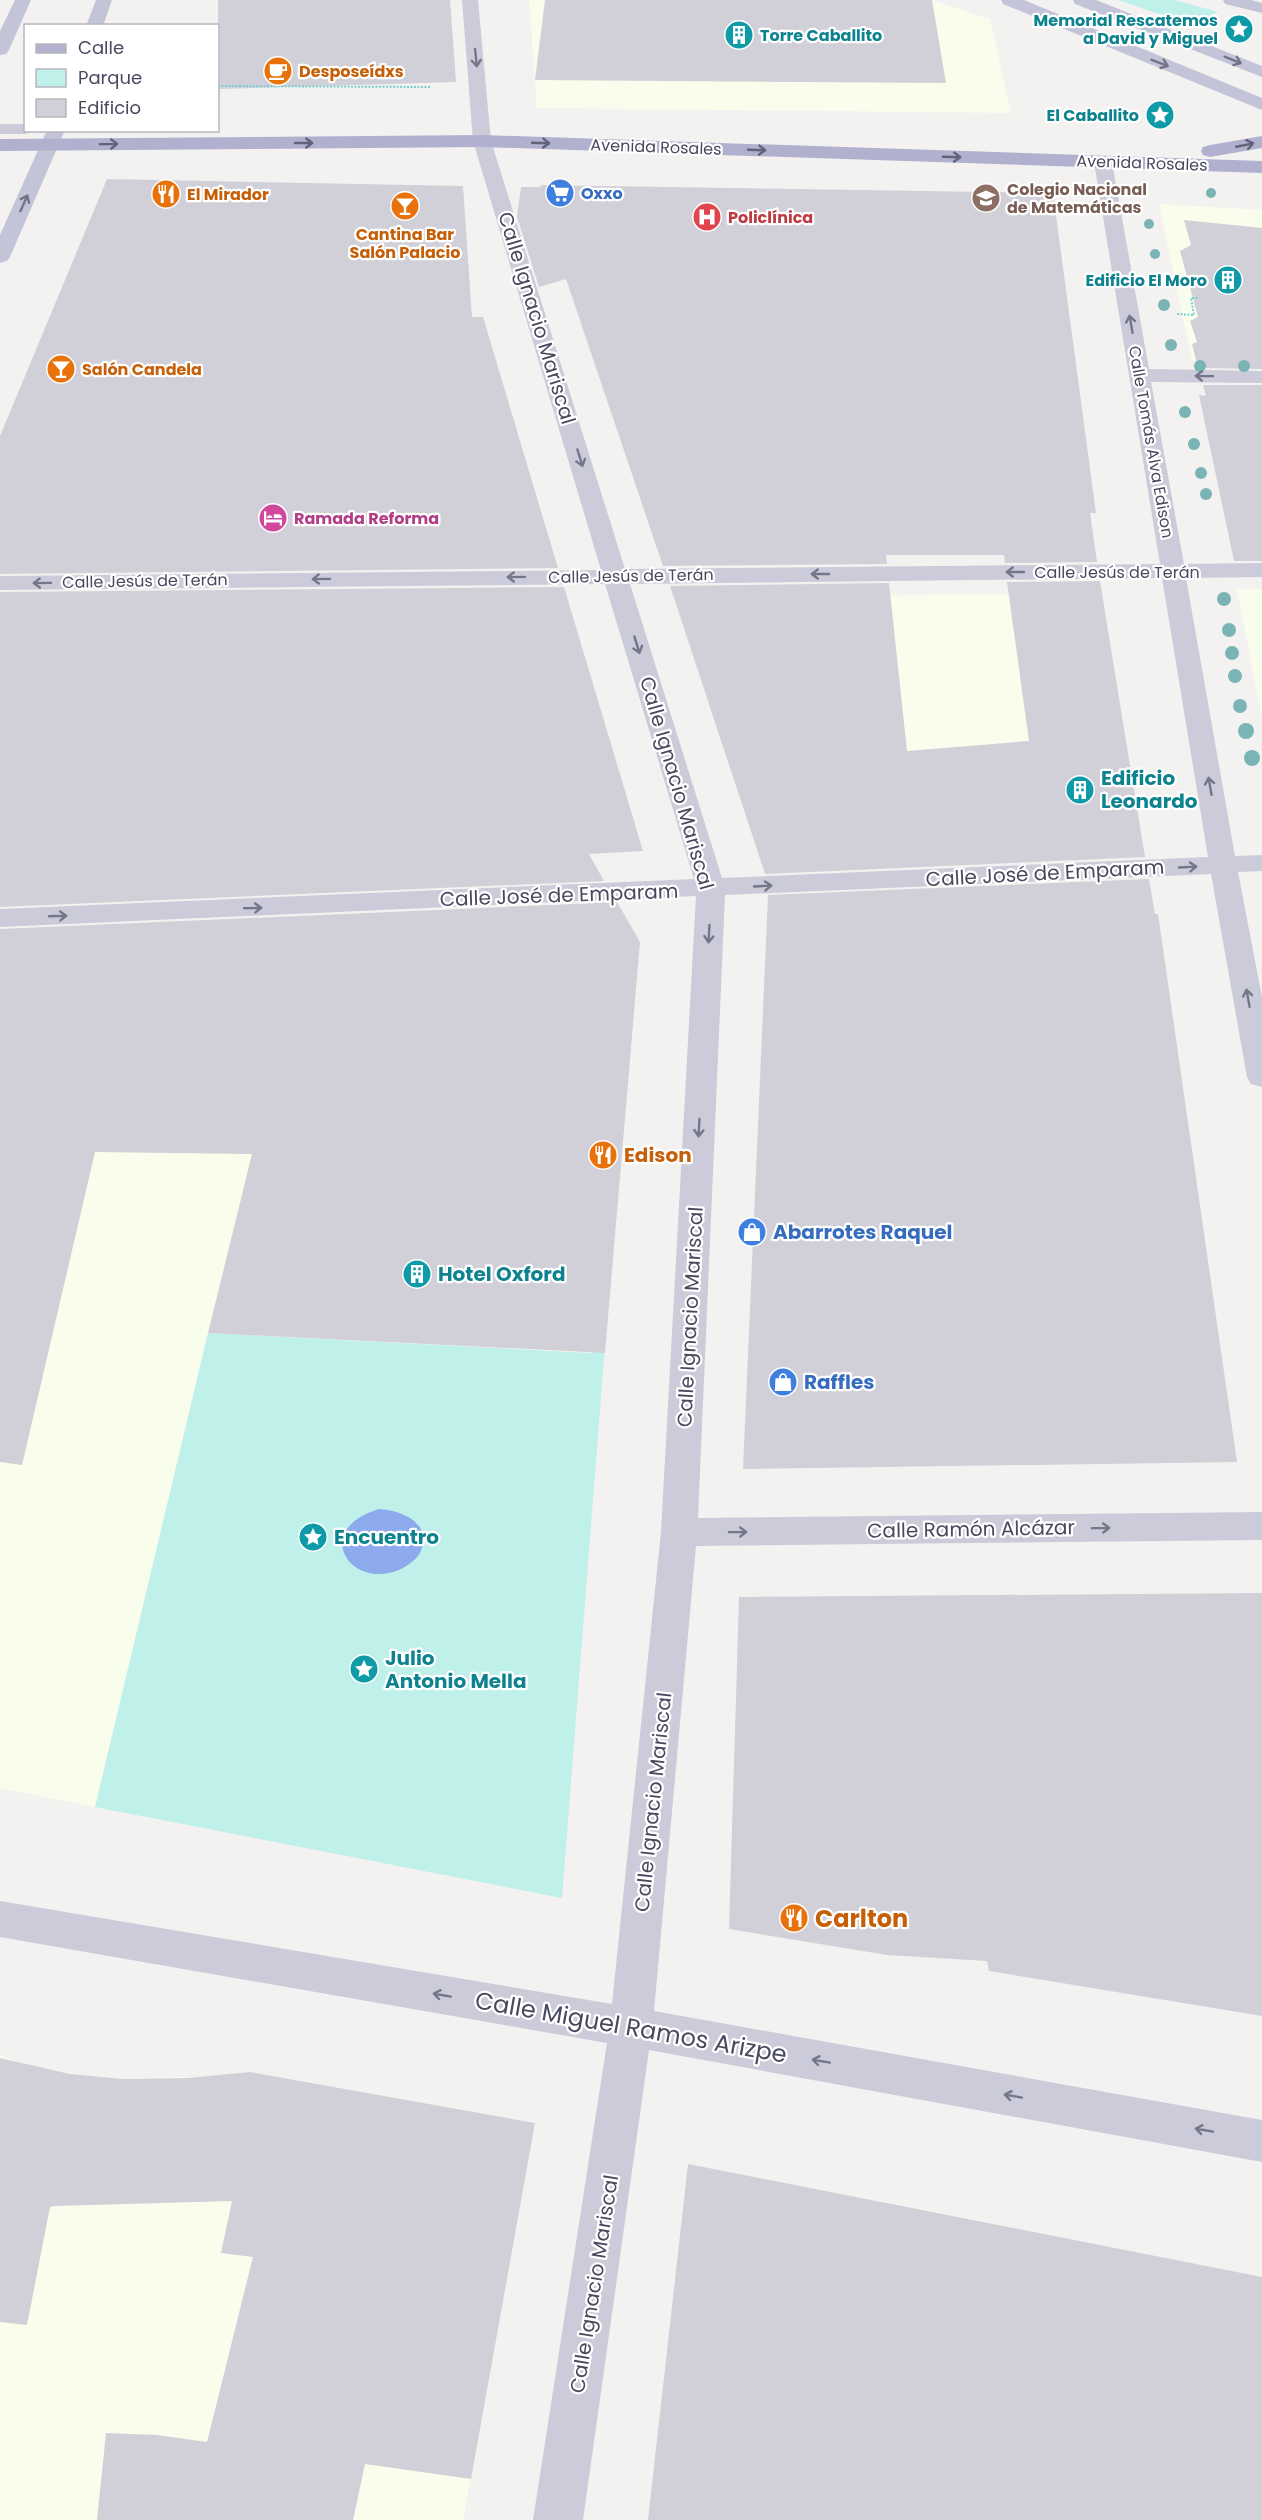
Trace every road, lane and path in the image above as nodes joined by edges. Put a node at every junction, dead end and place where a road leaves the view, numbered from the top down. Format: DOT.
graph roads {
  1 [pos="23,0"];
  2 [pos="104,0"];
  3 [pos="470,0"];
  4 [pos="1009,0"];
  5 [pos="1081,0"];
  6 [pos="1231,0"];
  7 [pos="1262,8"];
  8 [pos="95,24"];
  9 [pos="5,29"];
  10 [pos="0,50"];
  11 [pos="1262,72"];
  12 [pos="219,86"];
  13 [pos="479,87"];
  14 [pos="1262,105"];
  15 [pos="0,129"];
  16 [pos="24,129"];
  17 [pos="53,138"];
  18 [pos="483,141"];
  19 [pos="1262,142"];
  20 [pos="0,145"];
  21 [pos="1103,162"];
  22 [pos="1262,167"];
  23 [pos="0,257"];
  24 [pos="1198,298"];
  25 [pos="1176,314"];
  26 [pos="1140,375"];
  27 [pos="1262,377"];
  28 [pos="1262,570"];
  29 [pos="1173,571"];
  30 [pos="616,576"];
  31 [pos="0,583"];
  32 [pos="1262,863"];
  33 [pos="1223,865"];
  34 [pos="711,889"];
  35 [pos="0,918"];
  36 [pos="1262,1077"];
  37 [pos="1262,1526"];
  38 [pos="679,1532"];
  39 [pos="0,1919"];
  40 [pos="631,2026"];
  41 [pos="1262,2141"];
  42 [pos="558,2520"];
  1 -- 9 [label="main road"];
  2 -- 8 [label="main road"];
  3 -- 13 [label="street, Calle Ignacio Mariscal, one-way"];
  4 -- 14 [label="main road, one-way"];
  5 -- 11 [label="main road, one-way"];
  6 -- 7 [label="main road"];
  9 -- 10 [label="main road"];
  12 -- 13 [label="path"];
  13 -- 18 [label="street, Calle Ignacio Mariscal"];
  15 -- 16 [label="lane"];
  17 -- 18 [label="main road, Avenida Rosales, one-way"];
  17 -- 20 [label="main road, Avenida Rosales"];
  23 -- 17 [label="main road, one-way"];
  18 -- 21 [label="main road, Avenida Rosales, one-way"];
  18 -- 30 [label="street, Calle Ignacio Mariscal, one-way"];
  21 -- 19 [label="main road, one-way"];
  21 -- 22 [label="main road, Avenida Rosales"];
  26 -- 21 [label="street, Calle Tomás Alva Edison, one-way"];
  24 -- 25 [label="path"];
  27 -- 26 [label="street, one-way"];
  26 -- 29 [label="street, Calle Tomás Alva Edison"];
  28 -- 29 [label="street, Calle Jesús de Terán"];
  29 -- 30 [label="street, Calle Jesús de Terán, one-way"];
  33 -- 29 [label="street, Calle Tomás Alva Edison, one-way"];
  30 -- 31 [label="street, Calle Jesús de Terán, one-way"];
  30 -- 34 [label="street, Calle Ignacio Mariscal, one-way"];
  32 -- 33 [label="street, Calle José de Emparam"];
  34 -- 33 [label="street, Calle José de Emparam, one-way"];
  36 -- 33 [label="street, Calle Tomás Alva Edison, one-way"];
  35 -- 34 [label="street, Calle José de Emparam, one-way"];
  34 -- 38 [label="street, Calle Ignacio Mariscal, one-way"];
  38 -- 37 [label="street, Calle Ramón Alcázar, one-way"];
  38 -- 40 [label="street, Calle Ignacio Mariscal"];
  40 -- 39 [label="street, Calle Miguel Ramos Arizpe, one-way"];
  41 -- 40 [label="street, Calle Miguel Ramos Arizpe, one-way"];
  40 -- 42 [label="street, Calle Ignacio Mariscal"];
}
